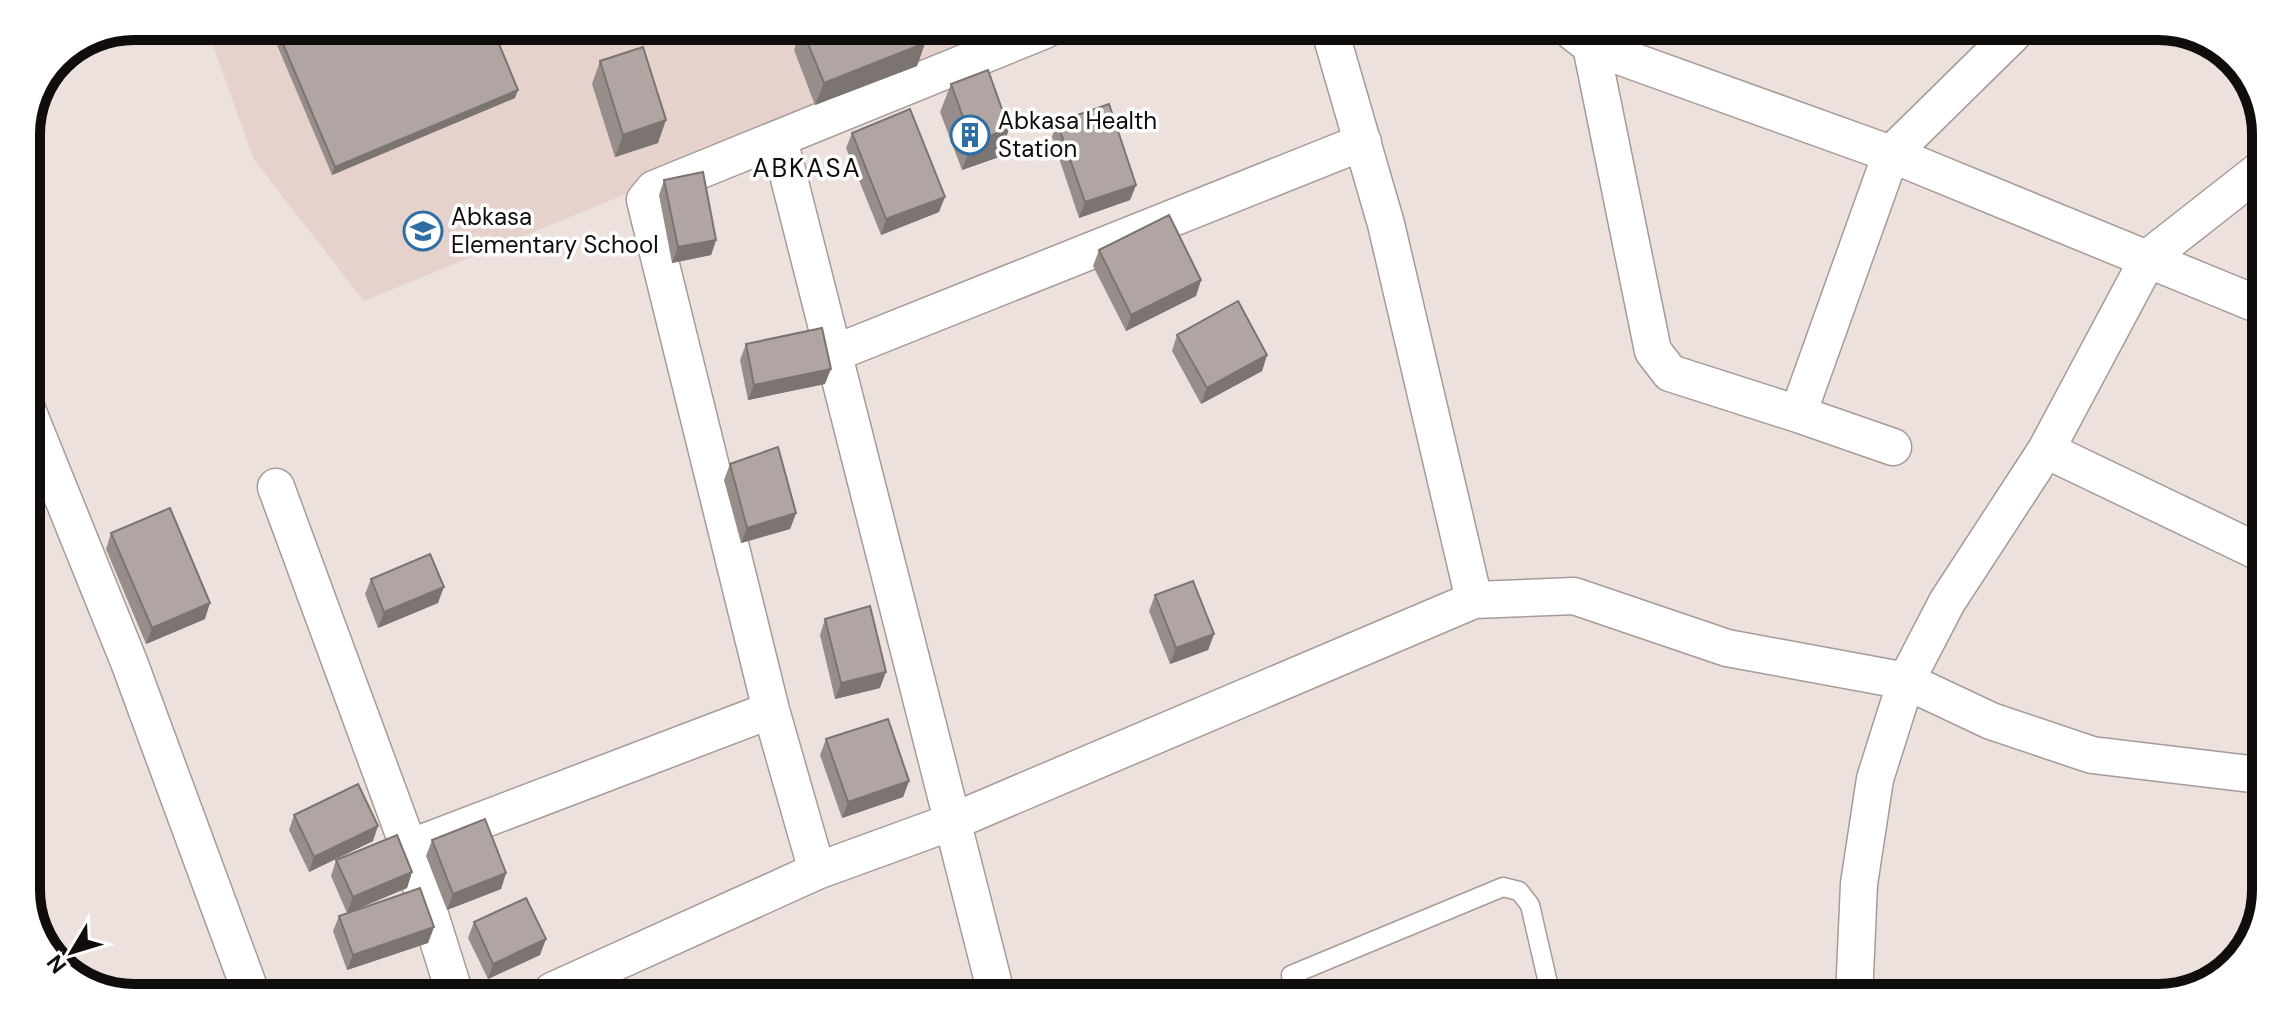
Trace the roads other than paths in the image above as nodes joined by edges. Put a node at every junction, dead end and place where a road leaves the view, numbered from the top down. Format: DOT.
graph roads {
  1 [pos="1021,40"];
  2 [pos="1333,40"];
  3 [pos="1582,40"];
  4 [pos="1585,40"];
  5 [pos="2007,40"];
  6 [pos="779,139"];
  7 [pos="1363,142"];
  8 [pos="1891,154"];
  9 [pos="2252,176"];
  10 [pos="2149,257"];
  11 [pos="2252,302"];
  12 [pos="835,353"];
  13 [pos="1798,414"];
  14 [pos="40,442"];
  15 [pos="1893,447"];
  16 [pos="2046,450"];
  17 [pos="276,487"];
  18 [pos="2252,549"];
  19 [pos="1474,600"];
  20 [pos="1906,681"];
  21 [pos="771,710"];
  22 [pos="2252,774"];
  23 [pos="954,821"];
  24 [pos="409,848"];
  25 [pos="817,871"];
  26 [pos="248,984"];
  27 [pos="452,984"];
  28 [pos="567,984"];
  29 [pos="994,984"];
  30 [pos="1293,984"];
  31 [pos="1548,984"];
  32 [pos="1855,984"];
  1 -- 6 [label="street"];
  2 -- 7 [label="street"];
  3 -- 13 [label="street"];
  4 -- 8 [label="street"];
  5 -- 8 [label="street"];
  6 -- 12 [label="street"];
  6 -- 21 [label="street"];
  7 -- 12 [label="street"];
  7 -- 19 [label="street"];
  8 -- 10 [label="street"];
  8 -- 13 [label="street"];
  9 -- 10 [label="street"];
  10 -- 11 [label="street"];
  10 -- 16 [label="street"];
  12 -- 23 [label="street"];
  13 -- 15 [label="street"];
  14 -- 26 [label="street"];
  16 -- 18 [label="street"];
  16 -- 20 [label="street"];
  17 -- 24 [label="street"];
  19 -- 20 [label="street"];
  19 -- 23 [label="street"];
  20 -- 22 [label="street"];
  20 -- 32 [label="street"];
  21 -- 24 [label="street"];
  21 -- 25 [label="street"];
  23 -- 25 [label="street"];
  23 -- 29 [label="street"];
  24 -- 27 [label="street"];
  25 -- 28 [label="street"];
  30 -- 31 [label="lane"];
}
